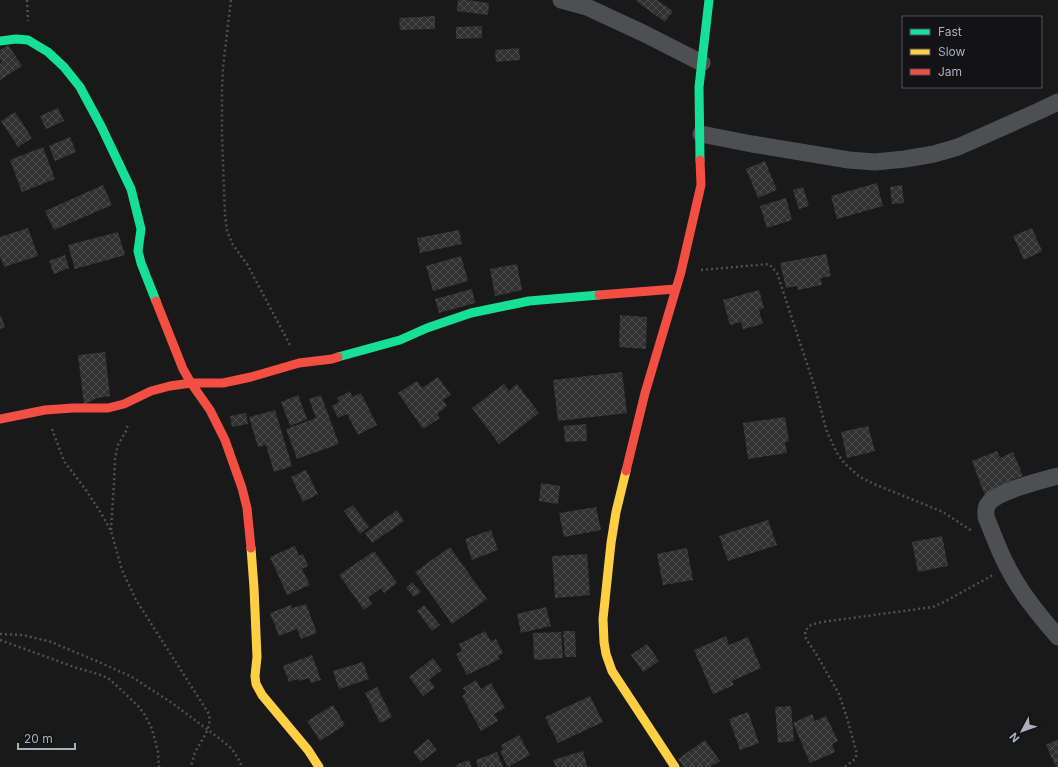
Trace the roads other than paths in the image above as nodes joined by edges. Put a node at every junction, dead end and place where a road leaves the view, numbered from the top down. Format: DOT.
graph roads {
  1 [pos="561,0"];
  2 [pos="709,0"];
  3 [pos="0,41"];
  4 [pos="702,63"];
  5 [pos="1058,102"];
  6 [pos="701,134"];
  7 [pos="675,289"];
  8 [pos="191,384"];
  9 [pos="0,419"];
  10 [pos="1058,476"];
  11 [pos="1058,637"];
  12 [pos="319,767"];
  13 [pos="676,767"];
  1 -- 4 [label="street"];
  2 -- 4 [label="street"];
  3 -- 8 [label="street"];
  4 -- 6 [label="street"];
  5 -- 6 [label="street"];
  6 -- 7 [label="street"];
  7 -- 8 [label="street"];
  7 -- 13 [label="street"];
  8 -- 9 [label="street"];
  8 -- 12 [label="street"];
  10 -- 11 [label="street"];
}
